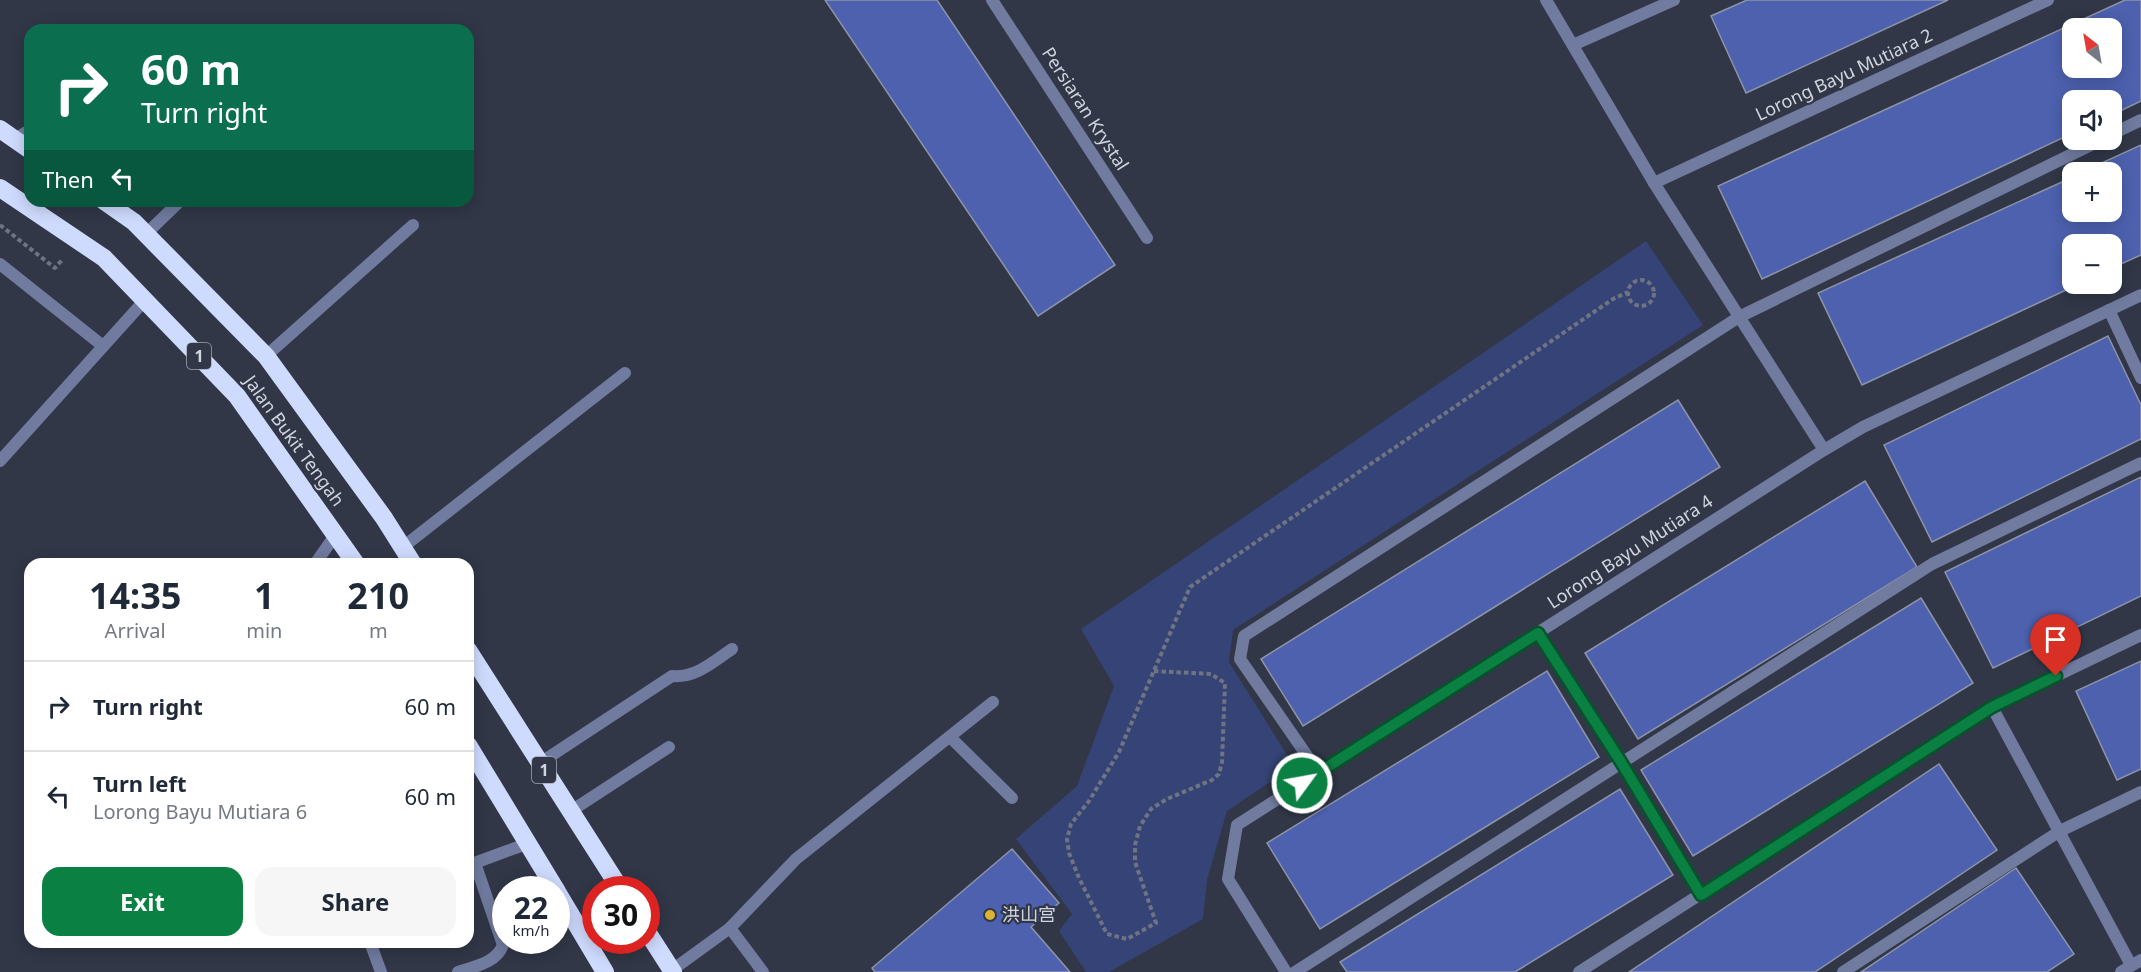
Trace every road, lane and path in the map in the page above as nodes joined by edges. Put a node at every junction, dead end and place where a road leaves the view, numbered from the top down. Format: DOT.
graph roads {
  1 [pos="992,0"];
  2 [pos="1546,0"];
  3 [pos="1674,0"];
  4 [pos="2048,0"];
  5 [pos="1573,45"];
  6 [pos="2141,120"];
  7 [pos="2122,129"];
  8 [pos="2081,150"];
  9 [pos="1654,183"];
  10 [pos="0,188"];
  11 [pos="24,204"];
  12 [pos="28,207"];
  13 [pos="113,207"];
  14 [pos="174,207"];
  15 [pos="0,225"];
  16 [pos="413,225"];
  17 [pos="146,234"];
  18 [pos="1147,238"];
  19 [pos="0,264"];
  20 [pos="55,268"];
  21 [pos="2141,295"];
  22 [pos="145,300"];
  23 [pos="1634,304"];
  24 [pos="2109,310"];
  25 [pos="1739,317"];
  26 [pos="103,346"];
  27 [pos="266,356"];
  28 [pos="625,373"];
  29 [pos="2141,378"];
  30 [pos="1824,450"];
  31 [pos="0,461"];
  32 [pos="2141,463"];
  33 [pos="336,534"];
  34 [pos="403,547"];
  35 [pos="319,558"];
  36 [pos="352,558"];
  37 [pos="409,558"];
  38 [pos="1538,633"];
  39 [pos="2141,635"];
  40 [pos="732,649"];
  41 [pos="474,659"];
  42 [pos="993,702"];
  43 [pos="1992,707"];
  44 [pos="950,736"];
  45 [pos="669,747"];
  46 [pos="474,755"];
  47 [pos="1621,762"];
  48 [pos="540,763"];
  49 [pos="1319,773"];
  50 [pos="2141,792"];
  51 [pos="1012,798"];
  52 [pos="571,811"];
  53 [pos="2060,831"];
  54 [pos="529,843"];
  55 [pos="474,863"];
  56 [pos="474,872"];
  57 [pos="548,876"];
  58 [pos="612,876"];
  59 [pos="1701,895"];
  60 [pos="570,913"];
  61 [pos="730,928"];
  62 [pos="372,948"];
  63 [pos="660,951"];
  64 [pos="2131,966"];
  65 [pos="673,971"];
  66 [pos="381,972"];
  67 [pos="458,972"];
  68 [pos="605,972"];
  69 [pos="763,972"];
  70 [pos="1286,972"];
  71 [pos="1295,972"];
  72 [pos="1579,972"];
  73 [pos="1843,972"];
  1 -- 18 [label="street, Persiaran Krystal"];
  2 -- 5 [label="street"];
  3 -- 5 [label="street"];
  4 -- 9 [label="street, Lorong Bayu Mutiara 2"];
  5 -- 9 [label="street"];
  6 -- 7 [label="street"];
  8 -- 25 [label="street"];
  9 -- 25 [label="street"];
  10 -- 11 [label="highway, Jalan Bukit Tengah / 1"];
  12 -- 22 [label="highway, Jalan Bukit Tengah / 1"];
  13 -- 17 [label="highway, Jalan Bukit Tengah"];
  14 -- 17 [label="street"];
  15 -- 20 [label="path"];
  16 -- 27 [label="street"];
  17 -- 27 [label="highway, Jalan Bukit Tengah"];
  19 -- 26 [label="street"];
  21 -- 24 [label="street, Lorong Bayu Mutiara 4"];
  22 -- 26 [label="street"];
  22 -- 33 [label="highway, Jalan Bukit Tengah / 1"];
  23 -- 23 [label="path"];
  24 -- 29 [label="street"];
  24 -- 30 [label="street, Lorong Bayu Mutiara 4"];
  25 -- 30 [label="street"];
  25 -- 49 [label="street"];
  26 -- 31 [label="street"];
  27 -- 34 [label="highway, Jalan Bukit Tengah"];
  28 -- 34 [label="street"];
  30 -- 38 [label="street, Lorong Bayu Mutiara 4"];
  32 -- 47 [label="street"];
  33 -- 35 [label="street"];
  33 -- 36 [label="highway, Jalan Bukit Tengah / 1"];
  34 -- 37 [label="highway, Jalan Bukit Tengah"];
  38 -- 47 [label="street"];
  38 -- 49 [label="street, Lorong Bayu Mutiara 4"];
  39 -- 43 [label="street"];
  40 -- 48 [label="street"];
  41 -- 48 [label="highway, 1"];
  42 -- 44 [label="street"];
  43 -- 53 [label="street"];
  43 -- 59 [label="street"];
  44 -- 51 [label="street"];
  44 -- 61 [label="street"];
  45 -- 52 [label="street"];
  46 -- 54 [label="highway"];
  47 -- 59 [label="street"];
  47 -- 71 [label="street"];
  48 -- 52 [label="highway, 1"];
  49 -- 70 [label="street, Lorong Bayu Mutiara 4"];
  50 -- 53 [label="street"];
  52 -- 58 [label="highway, 1"];
  53 -- 64 [label="street"];
  53 -- 73 [label="street"];
  54 -- 55 [label="street"];
  54 -- 57 [label="highway"];
  56 -- 67 [label="street"];
  59 -- 72 [label="street"];
  60 -- 68 [label="highway"];
  61 -- 65 [label="street"];
  61 -- 69 [label="street"];
  62 -- 66 [label="street"];
  63 -- 65 [label="highway"];
}
